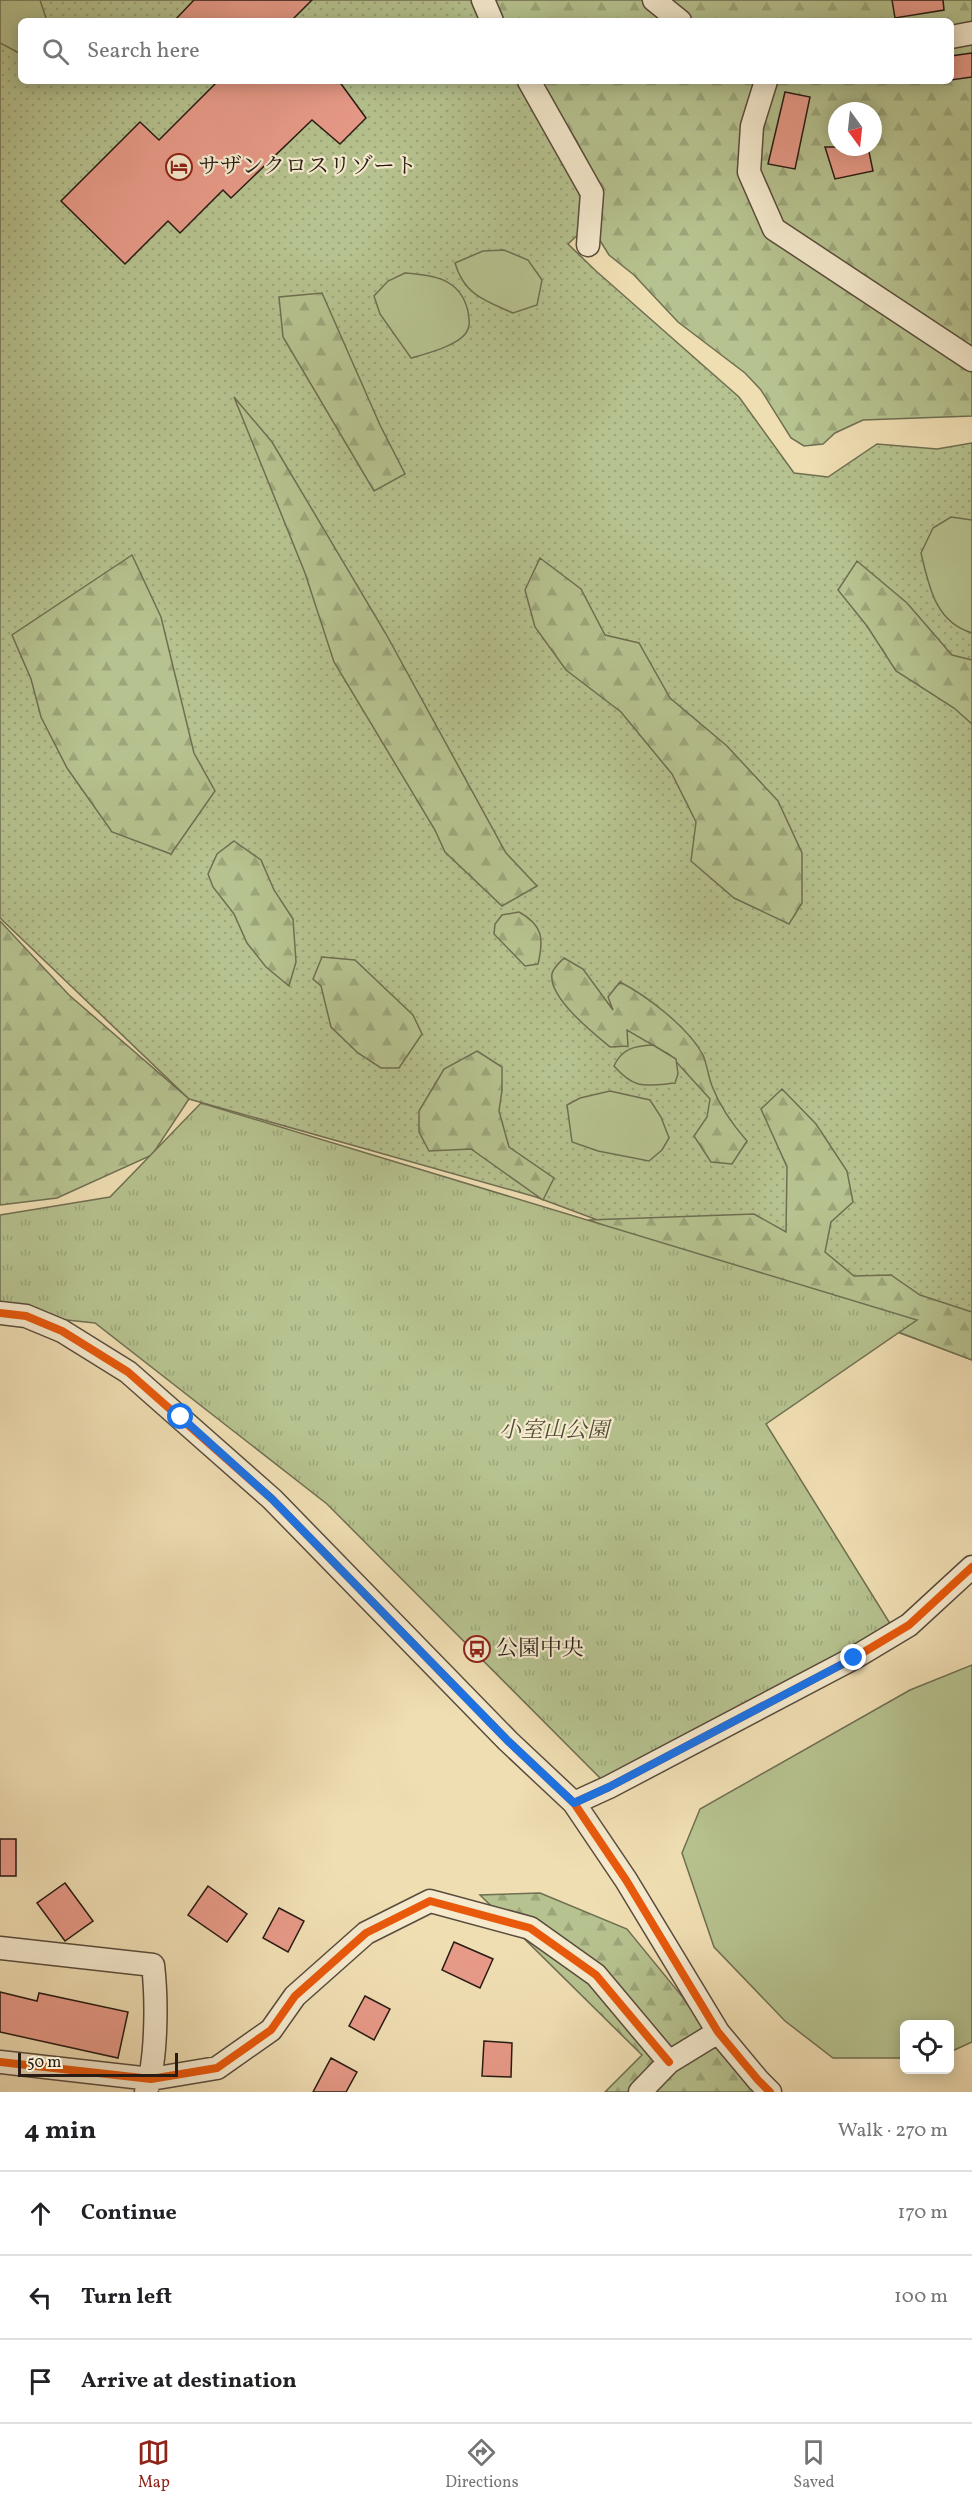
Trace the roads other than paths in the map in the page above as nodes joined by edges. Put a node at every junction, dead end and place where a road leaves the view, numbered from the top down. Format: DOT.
graph roads {
  1 [pos="483,0"];
  2 [pos="654,0"];
  3 [pos="491,18"];
  4 [pos="676,18"];
  5 [pos="972,33"];
  6 [pos="954,36"];
  7 [pos="531,84"];
  8 [pos="765,84"];
  9 [pos="588,245"];
  10 [pos="972,360"];
  11 [pos="0,1313"];
  12 [pos="972,1567"];
  13 [pos="574,1803"];
  14 [pos="0,1948"];
  15 [pos="718,2032"];
  16 [pos="0,2062"];
  17 [pos="669,2062"];
  18 [pos="148,2086"];
  19 [pos="640,2092"];
  20 [pos="770,2092"];
  1 -- 3 [label="street"];
  2 -- 4 [label="street"];
  5 -- 6 [label="street"];
  7 -- 9 [label="street"];
  8 -- 10 [label="street"];
  11 -- 13 [label="street"];
  12 -- 13 [label="street"];
  13 -- 15 [label="street"];
  14 -- 18 [label="street"];
  15 -- 17 [label="street"];
  15 -- 20 [label="street"];
  16 -- 18 [label="street"];
  17 -- 18 [label="street"];
  17 -- 19 [label="street"];
}
